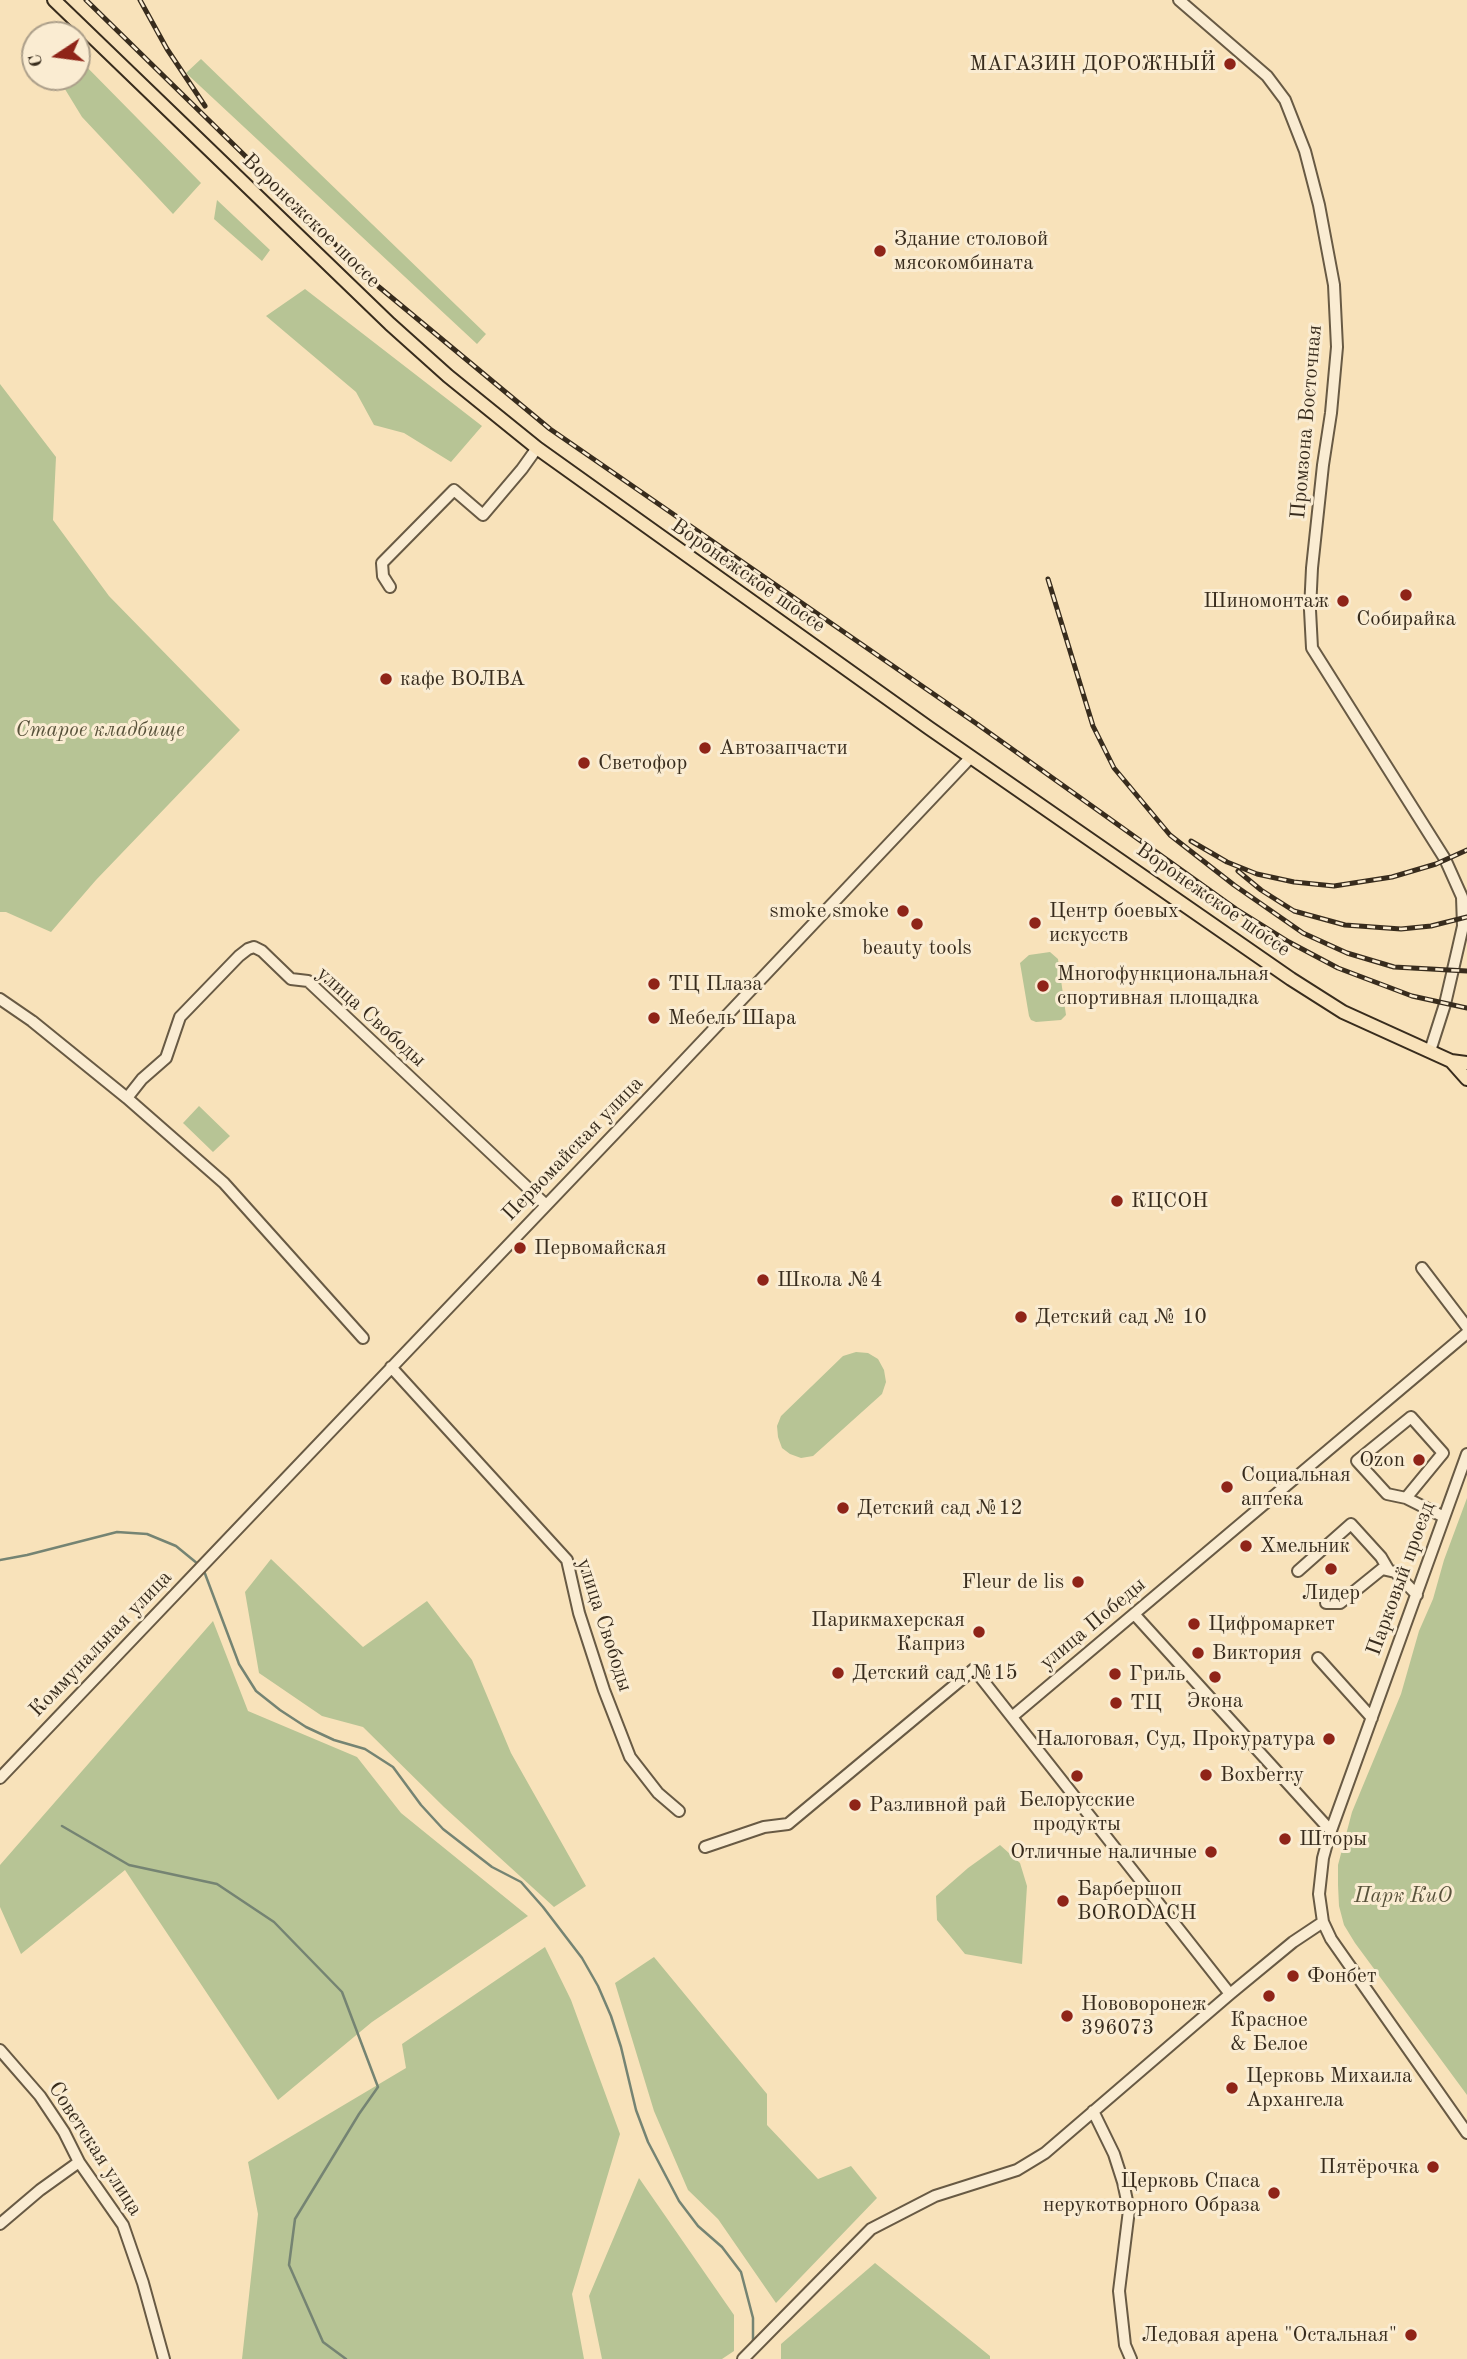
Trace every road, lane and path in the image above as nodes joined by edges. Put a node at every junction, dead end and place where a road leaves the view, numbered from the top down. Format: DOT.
graph roads {
  1 [pos="54,0"];
  2 [pos="1179,0"];
  3 [pos="537,448"];
  4 [pos="390,587"];
  5 [pos="971,757"];
  6 [pos="0,999"];
  7 [pos="1430,1051"];
  8 [pos="1451,1061"];
  9 [pos="1467,1063"];
  10 [pos="1467,1079"];
  11 [pos="127,1098"];
  12 [pos="546,1205"];
  13 [pos="1422,1268"];
  14 [pos="1467,1330"];
  15 [pos="363,1338"];
  16 [pos="391,1367"];
  17 [pos="1467,1454"];
  18 [pos="1406,1497"];
  19 [pos="1444,1517"];
  20 [pos="202,1567"];
  21 [pos="1388,1569"];
  22 [pos="1297,1571"];
  23 [pos="1417,1595"];
  24 [pos="1325,1603"];
  25 [pos="1135,1615"];
  26 [pos="1318,1658"];
  27 [pos="1013,1716"];
  28 [pos="1372,1718"];
  29 [pos="0,1778"];
  30 [pos="679,1811"];
  31 [pos="1331,1831"];
  32 [pos="705,1847"];
  33 [pos="1323,1922"];
  34 [pos="1230,1994"];
  35 [pos="0,2050"];
  36 [pos="1093,2111"];
  37 [pos="1467,2133"];
  38 [pos="79,2162"];
  39 [pos="0,2224"];
  40 [pos="164,2359"];
  41 [pos="743,2359"];
  42 [pos="1131,2359"];
  1 -- 3 [label="main road, Воронежское шоссе"];
  2 -- 7 [label="street, Промзона Восточная"];
  3 -- 4 [label="street"];
  3 -- 5 [label="main road, Воронежское шоссе"];
  5 -- 7 [label="main road, Воронежское шоссе"];
  5 -- 12 [label="street, Первомайская улица"];
  6 -- 11 [label="street"];
  7 -- 8 [label="main road, Воронежское шоссе"];
  8 -- 9 [label="main road, Воронежское шоссе"];
  8 -- 10 [label="main road, Воронежское шоссе"];
  11 -- 12 [label="street, улица Свободы"];
  11 -- 15 [label="street"];
  12 -- 16 [label="street, Первомайская улица"];
  13 -- 14 [label="street"];
  14 -- 25 [label="street, улица Победы"];
  16 -- 20 [label="street, Первомайская улица"];
  16 -- 30 [label="street, улица Свободы"];
  17 -- 19 [label="street, Парковый проезд"];
  18 -- 18 [label="street"];
  18 -- 19 [label="street"];
  19 -- 23 [label="street, Парковый проезд"];
  20 -- 29 [label="street, Коммунальная улица"];
  21 -- 22 [label="street"];
  21 -- 23 [label="street"];
  21 -- 24 [label="street"];
  23 -- 28 [label="street, Парковый проезд"];
  25 -- 27 [label="street, улица Победы"];
  25 -- 31 [label="street"];
  26 -- 28 [label="street"];
  27 -- 32 [label="street"];
  27 -- 34 [label="street"];
  28 -- 31 [label="street, Парковый проезд"];
  31 -- 33 [label="street, Парковый проезд"];
  33 -- 34 [label="street"];
  33 -- 37 [label="street"];
  34 -- 36 [label="street"];
  35 -- 38 [label="street, Советская улица"];
  36 -- 41 [label="street"];
  36 -- 42 [label="street"];
  38 -- 39 [label="street"];
  38 -- 40 [label="street, Советская улица"];
}
